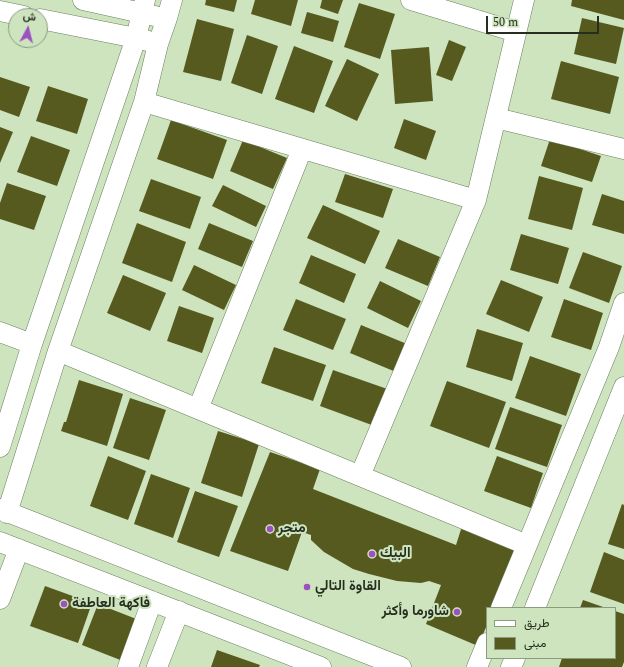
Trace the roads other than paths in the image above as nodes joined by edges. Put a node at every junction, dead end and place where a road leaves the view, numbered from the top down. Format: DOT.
graph roads {
  1 [pos="83,0"];
  2 [pos="411,0"];
  3 [pos="524,0"];
  4 [pos="143,6"];
  5 [pos="169,9"];
  6 [pos="48,21"];
  7 [pos="516,32"];
  8 [pos="136,38"];
  9 [pos="158,44"];
  10 [pos="144,102"];
  11 [pos="496,118"];
  12 [pos="624,148"];
  13 [pos="302,149"];
  14 [pos="476,200"];
  15 [pos="624,303"];
  16 [pos="0,332"];
  17 [pos="32,344"];
  18 [pos="58,351"];
  19 [pos="624,387"];
  20 [pos="198,409"];
  21 [pos="0,447"];
  22 [pos="360,476"];
  23 [pos="4,511"];
  24 [pos="0,542"];
  25 [pos="527,545"];
  26 [pos="19,550"];
  27 [pos="0,599"];
  28 [pos="152,601"];
  29 [pos="501,607"];
  30 [pos="535,607"];
  31 [pos="179,612"];
  32 [pos="486,645"];
  33 [pos="128,667"];
  34 [pos="157,667"];
  35 [pos="321,667"];
  36 [pos="401,667"];
  37 [pos="477,667"];
  1 -- 4 [label="street"];
  2 -- 7 [label="street"];
  3 -- 7 [label="street"];
  4 -- 5 [label="street"];
  4 -- 8 [label="street"];
  5 -- 9 [label="street"];
  6 -- 8 [label="street"];
  7 -- 11 [label="street"];
  8 -- 9 [label="street"];
  8 -- 17 [label="street"];
  9 -- 10 [label="street"];
  10 -- 13 [label="street"];
  10 -- 18 [label="street"];
  11 -- 12 [label="street"];
  11 -- 14 [label="street"];
  13 -- 14 [label="street"];
  13 -- 20 [label="street"];
  14 -- 22 [label="street"];
  15 -- 25 [label="street"];
  16 -- 17 [label="street"];
  17 -- 21 [label="street"];
  18 -- 20 [label="street"];
  18 -- 23 [label="street"];
  19 -- 30 [label="street"];
  20 -- 22 [label="street"];
  22 -- 25 [label="street"];
  23 -- 36 [label="street"];
  24 -- 26 [label="street"];
  25 -- 29 [label="street"];
  26 -- 27 [label="street"];
  26 -- 28 [label="street"];
  28 -- 31 [label="street"];
  28 -- 33 [label="street"];
  31 -- 34 [label="street"];
  31 -- 35 [label="street"];
  32 -- 37 [label="street"];
}
